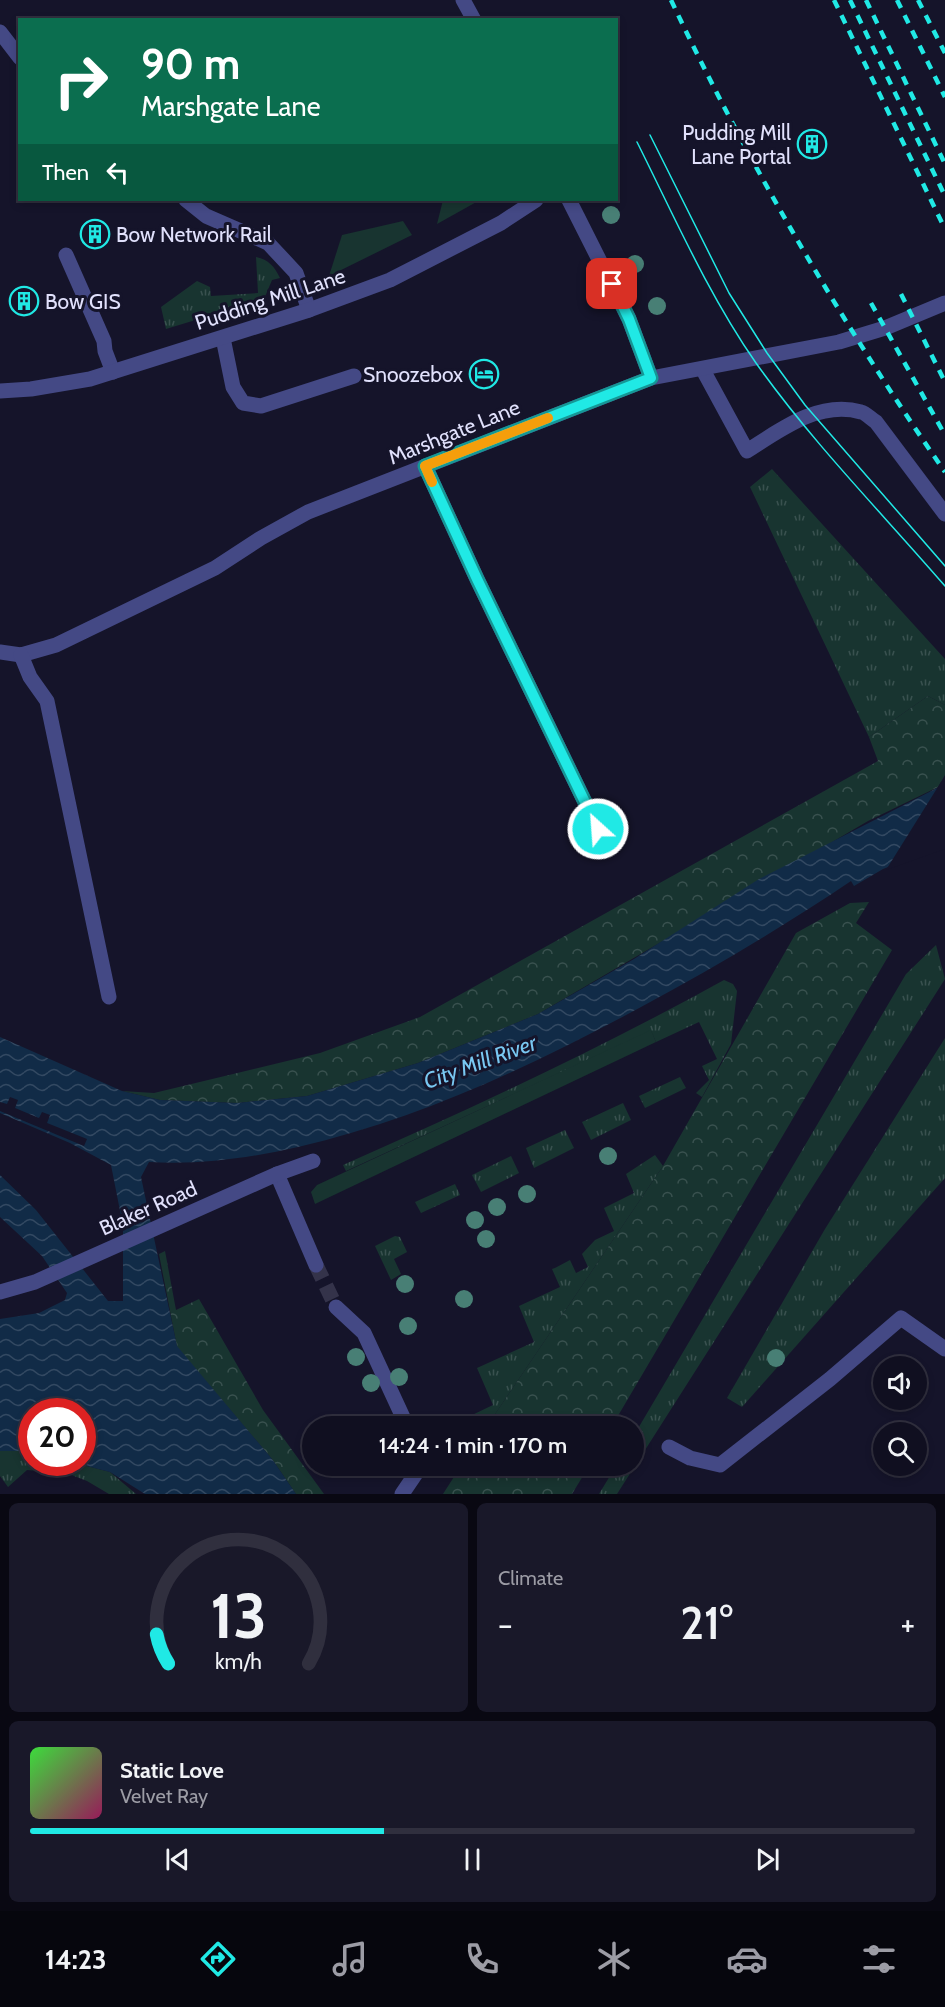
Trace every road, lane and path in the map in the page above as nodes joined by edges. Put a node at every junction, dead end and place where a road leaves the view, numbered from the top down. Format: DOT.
graph roads {
  1 [pos="463,0"];
  2 [pos="473,18"];
  3 [pos="0,32"];
  4 [pos="18,55"];
  5 [pos="187,201"];
  6 [pos="534,201"];
  7 [pos="570,201"];
  8 [pos="66,255"];
  9 [pos="945,303"];
  10 [pos="309,310"];
  11 [pos="223,338"];
  12 [pos="703,370"];
  13 [pos="113,372"];
  14 [pos="354,376"];
  15 [pos="651,378"];
  16 [pos="0,391"];
  17 [pos="425,466"];
  18 [pos="945,514"];
  19 [pos="0,652"];
  20 [pos="21,655"];
  21 [pos="598,829"];
  22 [pos="109,997"];
  23 [pos="313,1161"];
  24 [pos="277,1174"];
  25 [pos="316,1265"];
  26 [pos="3,1292"];
  27 [pos="336,1307"];
  28 [pos="945,1349"];
  29 [pos="402,1416"];
  30 [pos="669,1447"];
  31 [pos="414,1476"];
  32 [pos="402,1494"];
  1 -- 2 [label="street"];
  3 -- 4 [label="street"];
  5 -- 10 [label="street"];
  6 -- 10 [label="street, Pudding Mill Lane"];
  7 -- 15 [label="street"];
  8 -- 13 [label="street"];
  9 -- 12 [label="street, Marshgate Lane"];
  10 -- 11 [label="street, Pudding Mill Lane"];
  11 -- 13 [label="street, Pudding Mill Lane"];
  11 -- 14 [label="street"];
  12 -- 15 [label="street, Marshgate Lane"];
  12 -- 18 [label="street"];
  13 -- 16 [label="street, Pudding Mill Lane"];
  15 -- 17 [label="street, Marshgate Lane"];
  17 -- 20 [label="street, Marshgate Lane"];
  17 -- 21 [label="street"];
  19 -- 20 [label="street, Marshgate Lane"];
  20 -- 22 [label="street"];
  23 -- 24 [label="street, Blaker Road"];
  24 -- 25 [label="street"];
  24 -- 26 [label="street, Blaker Road"];
  27 -- 29 [label="street"];
  28 -- 30 [label="street"];
  31 -- 32 [label="street"];
}
